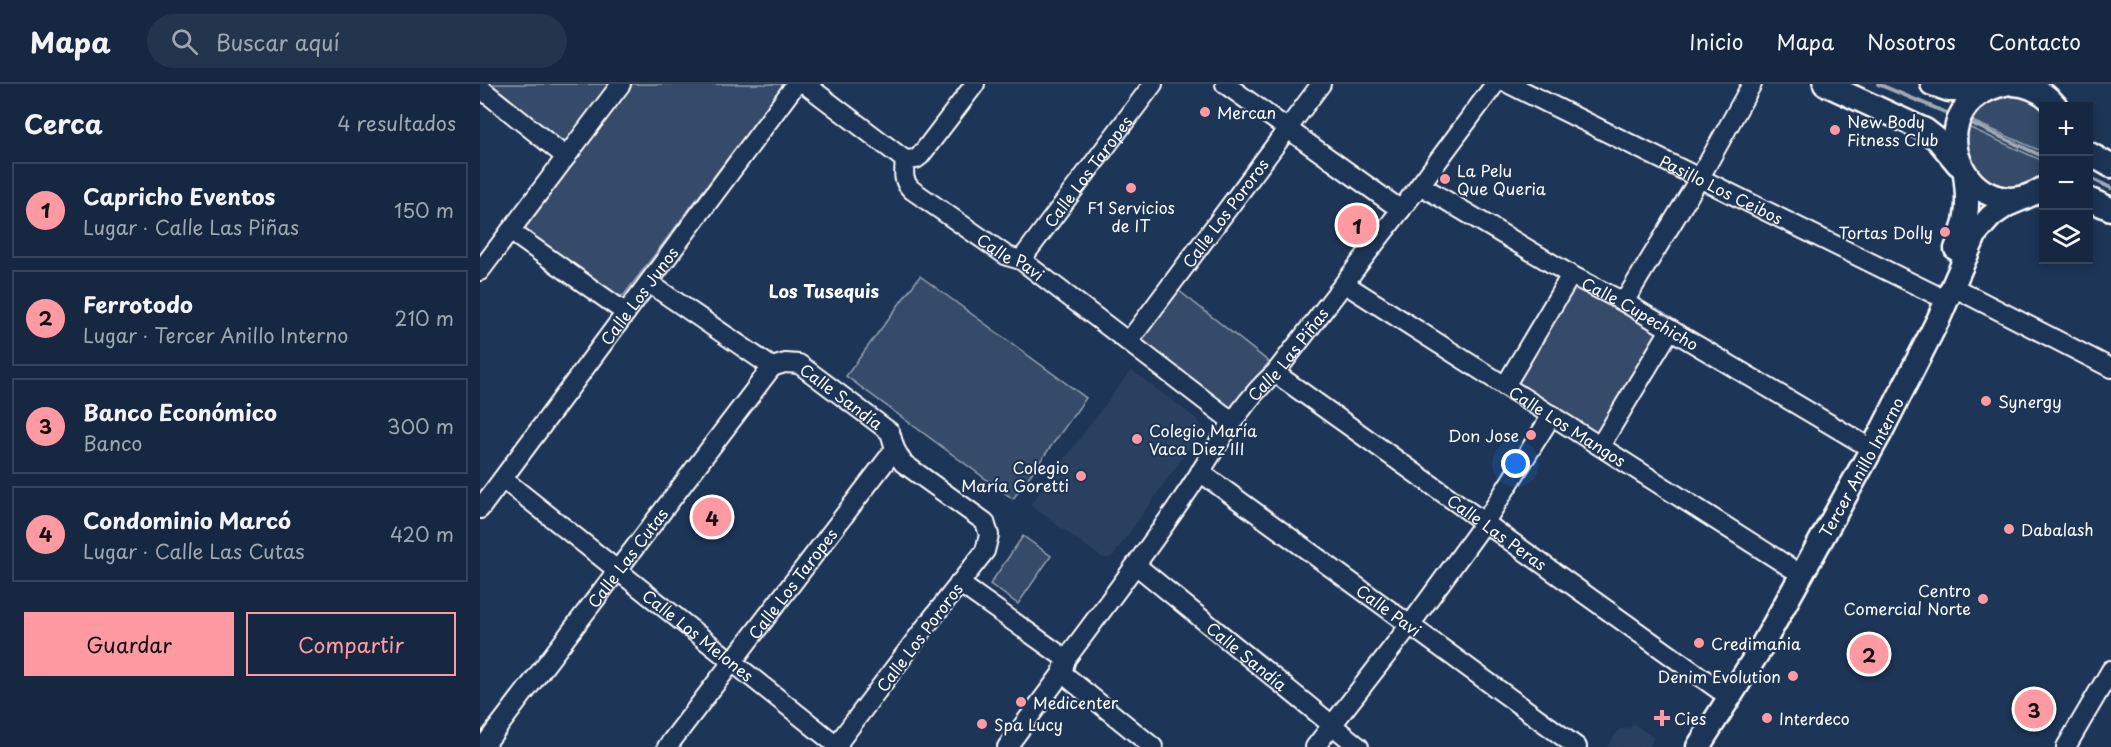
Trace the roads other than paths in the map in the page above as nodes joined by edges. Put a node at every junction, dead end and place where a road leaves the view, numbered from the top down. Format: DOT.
graph roads {
  1 [pos="621,84"];
  2 [pos="796,84"];
  3 [pos="805,84"];
  4 [pos="975,84"];
  5 [pos="1154,84"];
  6 [pos="1225,84"];
  7 [pos="1321,84"];
  8 [pos="1495,84"];
  9 [pos="1509,84"];
  10 [pos="1752,84"];
  11 [pos="1825,84"];
  12 [pos="1932,84"];
  13 [pos="2047,84"];
  14 [pos="1999,86"];
  15 [pos="480,88"];
  16 [pos="2052,102"];
  17 [pos="2054,102"];
  18 [pos="1288,129"];
  19 [pos="566,156"];
  20 [pos="2093,156"];
  21 [pos="912,158"];
  22 [pos="2111,166"];
  23 [pos="1963,171"];
  24 [pos="1699,179"];
  25 [pos="1420,185"];
  26 [pos="2037,193"];
  27 [pos="2093,201"];
  28 [pos="2111,209"];
  29 [pos="1401,210"];
  30 [pos="510,231"];
  31 [pos="1021,260"];
  32 [pos="480,271"];
  33 [pos="1571,275"];
  34 [pos="649,282"];
  35 [pos="1345,284"];
  36 [pos="1944,291"];
  37 [pos="1624,302"];
  38 [pos="626,313"];
  39 [pos="1670,330"];
  40 [pos="1129,342"];
  41 [pos="772,367"];
  42 [pos="2111,368"];
  43 [pos="1275,373"];
  44 [pos="1505,386"];
  45 [pos="1552,415"];
  46 [pos="1233,422"];
  47 [pos="1860,442"];
  48 [pos="1600,446"];
  49 [pos="895,449"];
  50 [pos="1200,472"];
  51 [pos="502,479"];
  52 [pos="480,509"];
  53 [pos="985,522"];
  54 [pos="1485,522"];
  55 [pos="1137,566"];
  56 [pos="1791,568"];
  57 [pos="617,570"];
  58 [pos="959,583"];
  59 [pos="1410,625"];
  60 [pos="732,662"];
  61 [pos="1064,666"];
  62 [pos="2111,670"];
  63 [pos="1719,690"];
  64 [pos="1332,725"];
  65 [pos="837,746"];
  66 [pos="483,747"];
  67 [pos="667,747"];
  68 [pos="1006,747"];
  69 [pos="1154,747"];
  70 [pos="1315,747"];
  71 [pos="1359,747"];
  72 [pos="1577,747"];
  73 [pos="1683,747"];
  74 [pos="1698,747"];
  75 [pos="2066,747"];
  1 -- 19 [label="street"];
  2 -- 34 [label="street, Calle Los Junos"];
  3 -- 21 [label="street"];
  4 -- 21 [label="street"];
  5 -- 31 [label="street, Calle Los Taropes"];
  6 -- 18 [label="street"];
  7 -- 18 [label="street, Calle Los Pororos"];
  8 -- 25 [label="street, Calle Las Piñas"];
  9 -- 24 [label="street, Pasillo Los Ceibos"];
  10 -- 24 [label="street"];
  11 -- 23 [label="main road"];
  12 -- 14 [label="main road"];
  13 -- 17 [label="main road"];
  14 -- 16 [label="main road"];
  14 -- 23 [label="main road, Tercer Anillo Interno"];
  15 -- 19 [label="street"];
  18 -- 29 [label="street"];
  18 -- 40 [label="street, Calle Los Pororos"];
  19 -- 30 [label="street"];
  20 -- 22 [label="main road"];
  21 -- 31 [label="street, Calle Pavi"];
  23 -- 26 [label="main road"];
  23 -- 36 [label="main road, Tercer Anillo Interno"];
  24 -- 36 [label="street, Pasillo Los Ceibos"];
  24 -- 37 [label="street"];
  25 -- 29 [label="street, Calle Las Piñas"];
  25 -- 33 [label="street, Calle Cupechicho"];
  26 -- 36 [label="main road, Tercer Anillo Interno"];
  27 -- 28 [label="main road"];
  29 -- 35 [label="street, Calle Las Piñas"];
  30 -- 32 [label="street"];
  30 -- 38 [label="street"];
  31 -- 40 [label="street, Calle Pavi"];
  33 -- 37 [label="street, Calle Cupechicho"];
  33 -- 44 [label="street"];
  34 -- 38 [label="street, Calle Los Junos"];
  34 -- 41 [label="street"];
  35 -- 43 [label="street, Calle Las Piñas"];
  35 -- 44 [label="street, Calle Los Mangos"];
  36 -- 42 [label="street, Pasillo Los Ceibos"];
  36 -- 47 [label="main road, Tercer Anillo Interno"];
  36 -- 74 [label="main road, Tercer Anillo Interno"];
  37 -- 39 [label="street, Calle Cupechicho"];
  38 -- 51 [label="street, Calle Los Junos"];
  39 -- 47 [label="street, Calle Cupechicho"];
  39 -- 48 [label="street"];
  40 -- 46 [label="street, Calle Pavi"];
  41 -- 49 [label="street, Calle Sandía"];
  41 -- 57 [label="street, Calle Las Cutas"];
  43 -- 46 [label="street, Calle Las Piñas"];
  43 -- 54 [label="street, Calle Las Peras"];
  44 -- 45 [label="street, Calle Los Mangos"];
  45 -- 48 [label="street, Calle Los Mangos"];
  45 -- 54 [label="street"];
  46 -- 50 [label="street, Calle Las Piñas"];
  47 -- 56 [label="main road, Tercer Anillo Interno"];
  48 -- 56 [label="street, Calle Los Mangos"];
  49 -- 53 [label="street, Calle Sandía"];
  49 -- 60 [label="street, Calle Los Taropes"];
  50 -- 55 [label="street, Calle Las Piñas"];
  50 -- 59 [label="street, Calle Pavi"];
  51 -- 52 [label="street, Calle Los Junos"];
  51 -- 57 [label="street, Calle Los Melones"];
  53 -- 58 [label="street, Calle Los Pororos"];
  54 -- 59 [label="street"];
  54 -- 63 [label="street, Calle Las Peras"];
  55 -- 61 [label="street, Calle Las Piñas"];
  55 -- 64 [label="street, Calle Sandía"];
  56 -- 63 [label="main road, Tercer Anillo Interno"];
  57 -- 60 [label="street, Calle Los Melones"];
  57 -- 66 [label="street, Calle Las Cutas"];
  58 -- 61 [label="street"];
  58 -- 65 [label="street, Calle Los Pororos"];
  59 -- 64 [label="street"];
  59 -- 72 [label="street, Calle Pavi"];
  60 -- 65 [label="street, Calle Los Melones"];
  60 -- 67 [label="street, Calle Los Taropes"];
  61 -- 68 [label="street, Calle Las Piñas"];
  61 -- 69 [label="street"];
  62 -- 75 [label="street"];
  63 -- 73 [label="main road, Tercer Anillo Interno"];
  64 -- 70 [label="street"];
  64 -- 71 [label="street, Calle Sandía"];
}
